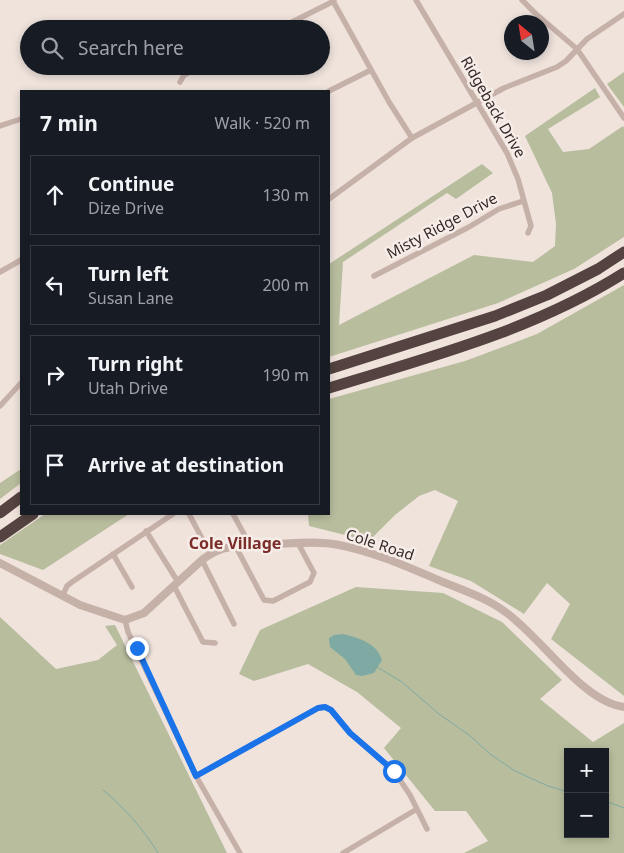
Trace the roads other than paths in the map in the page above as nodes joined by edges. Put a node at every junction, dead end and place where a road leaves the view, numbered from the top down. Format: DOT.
graph roads {
  1 [pos="416,0"];
  2 [pos="522,0"];
  3 [pos="334,1"];
  4 [pos="624,14"];
  5 [pos="296,20"];
  6 [pos="577,49"];
  7 [pos="371,70"];
  8 [pos="186,75"];
  9 [pos="180,82"];
  10 [pos="330,90"];
  11 [pos="476,103"];
  12 [pos="624,118"];
  13 [pos="20,119"];
  14 [pos="0,126"];
  15 [pos="412,138"];
  16 [pos="330,198"];
  17 [pos="523,201"];
  18 [pos="528,233"];
  19 [pos="624,252"];
  20 [pos="20,261"];
  21 [pos="0,272"];
  22 [pos="624,273"];
  23 [pos="374,276"];
  24 [pos="330,369"];
  25 [pos="20,384"];
  26 [pos="330,388"];
  27 [pos="0,406"];
  28 [pos="20,498"];
  29 [pos="0,513"];
  30 [pos="32,515"];
  31 [pos="171,515"];
  32 [pos="190,515"];
  33 [pos="234,515"];
  34 [pos="146,531"];
  35 [pos="0,537"];
  36 [pos="250,545"];
  37 [pos="206,546"];
  38 [pos="300,546"];
  39 [pos="236,547"];
  40 [pos="114,554"];
  41 [pos="202,560"];
  42 [pos="0,563"];
  43 [pos="177,583"];
  44 [pos="132,587"];
  45 [pos="62,595"];
  46 [pos="126,620"];
  47 [pos="234,624"];
  48 [pos="214,643"];
  49 [pos="624,707"];
  50 [pos="196,776"];
  51 [pos="417,809"];
  52 [pos="427,829"];
  53 [pos="240,853"];
  54 [pos="343,853"];
  1 -- 11 [label="street, Ridgeback Drive"];
  2 -- 6 [label="street"];
  3 -- 5 [label="street"];
  3 -- 7 [label="street"];
  4 -- 6 [label="street"];
  6 -- 11 [label="street"];
  6 -- 12 [label="street"];
  7 -- 10 [label="street"];
  7 -- 15 [label="street"];
  8 -- 9 [label="street"];
  11 -- 15 [label="street"];
  11 -- 17 [label="street, Ridgeback Drive"];
  13 -- 14 [label="street"];
  15 -- 16 [label="street"];
  17 -- 18 [label="street, Ridgeback Drive"];
  17 -- 23 [label="street, Misty Ridge Drive"];
  19 -- 24 [label="highway"];
  20 -- 21 [label="street"];
  22 -- 26 [label="highway"];
  25 -- 27 [label="street"];
  28 -- 29 [label="highway"];
  30 -- 35 [label="highway"];
  31 -- 34 [label="street"];
  32 -- 37 [label="street"];
  33 -- 36 [label="street"];
  34 -- 40 [label="street"];
  34 -- 43 [label="street"];
  36 -- 38 [label="street, Cole Road"];
  36 -- 39 [label="street, Cole Road"];
  38 -- 39 [label="street"];
  38 -- 49 [label="street, Cole Road"];
  39 -- 41 [label="street, Cole Road"];
  40 -- 44 [label="street"];
  40 -- 45 [label="street"];
  41 -- 43 [label="street, Cole Road"];
  41 -- 47 [label="street"];
  42 -- 45 [label="street"];
  43 -- 46 [label="street, Cole Road"];
  43 -- 48 [label="street"];
  45 -- 46 [label="street"];
  46 -- 50 [label="street"];
  50 -- 51 [label="street"];
  50 -- 53 [label="street"];
  51 -- 52 [label="street"];
  51 -- 54 [label="street"];
}
